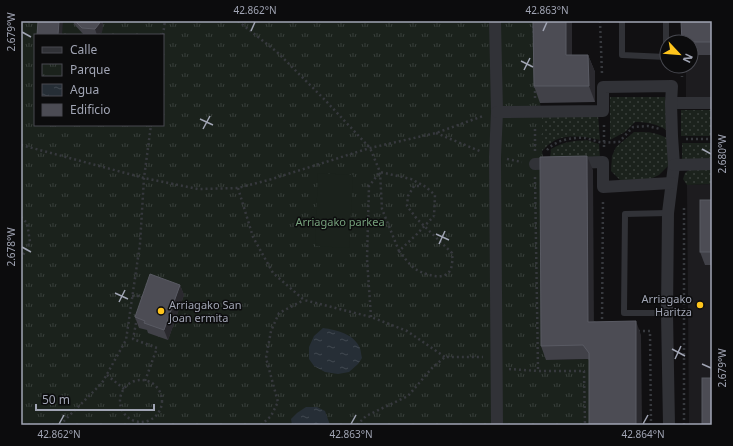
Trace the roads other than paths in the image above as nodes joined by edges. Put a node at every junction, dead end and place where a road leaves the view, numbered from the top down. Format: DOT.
graph roads {
  1 [pos="495,21"];
  2 [pos="622,21"];
  3 [pos="666,21"];
  4 [pos="671,103"];
  5 [pos="712,103"];
  6 [pos="497,112"];
  7 [pos="535,164"];
  8 [pos="712,164"];
  9 [pos="674,165"];
  10 [pos="671,183"];
  11 [pos="668,213"];
  12 [pos="667,313"];
  13 [pos="498,425"];
  14 [pos="668,425"];
  1 -- 6 [label="street"];
  2 -- 3 [label="lane"];
  4 -- 5 [label="street"];
  4 -- 6 [label="street"];
  4 -- 9 [label="street"];
  6 -- 13 [label="street"];
  7 -- 10 [label="street"];
  8 -- 9 [label="street"];
  9 -- 10 [label="street"];
  10 -- 11 [label="street"];
  11 -- 12 [label="street"];
  11 -- 12 [label="lane"];
  12 -- 14 [label="street"];
}
